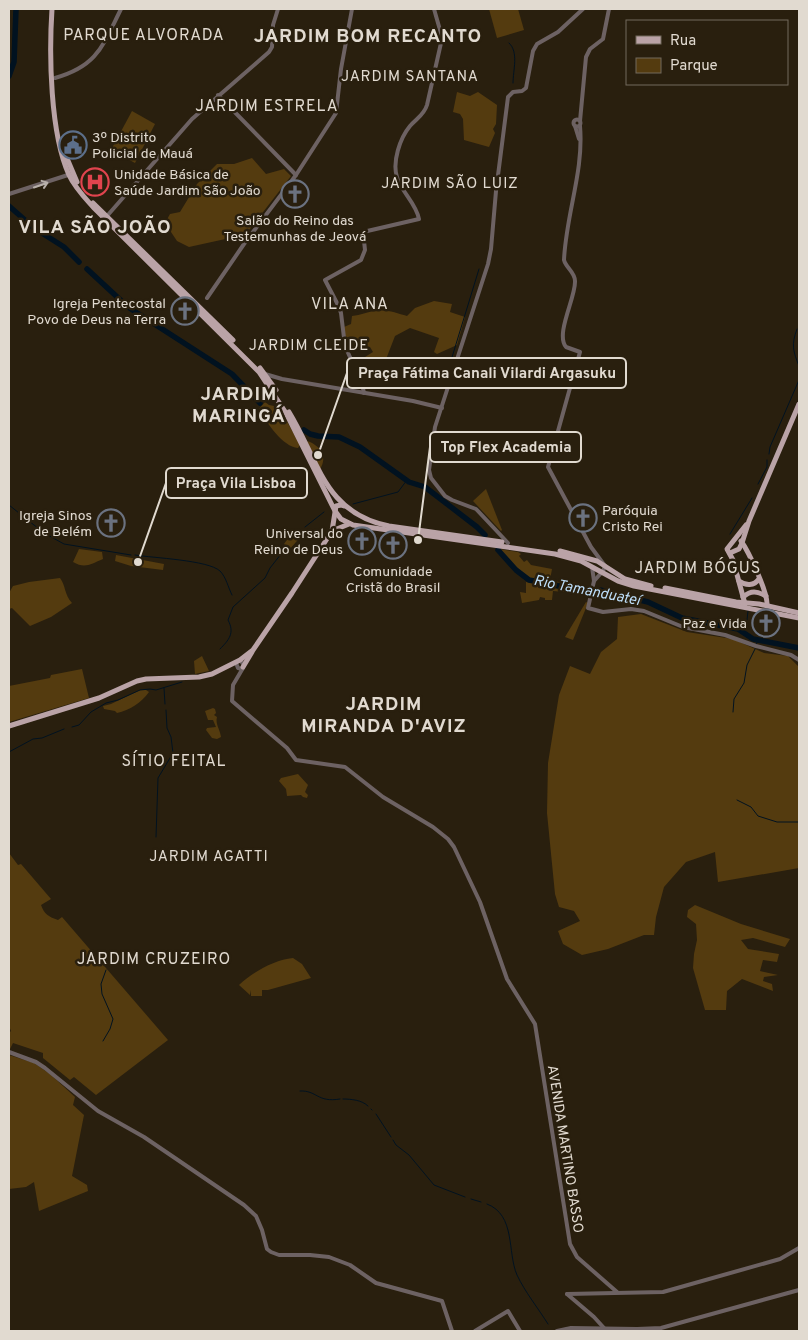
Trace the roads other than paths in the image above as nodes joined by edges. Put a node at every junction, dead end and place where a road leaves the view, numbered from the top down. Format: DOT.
graph roads {
  1 [pos="54,9"];
  2 [pos="122,9"];
  3 [pos="278,9"];
  4 [pos="352,9"];
  5 [pos="434,9"];
  6 [pos="583,9"];
  7 [pos="609,9"];
  8 [pos="55,78"];
  9 [pos="218,95"];
  10 [pos="579,122"];
  11 [pos="581,144"];
  12 [pos="71,174"];
  13 [pos="296,175"];
  14 [pos="9,194"];
  15 [pos="94,208"];
  16 [pos="107,216"];
  17 [pos="207,298"];
  18 [pos="265,374"];
  19 [pos="364,393"];
  20 [pos="799,404"];
  21 [pos="442,408"];
  22 [pos="345,506"];
  23 [pos="335,511"];
  24 [pos="357,514"];
  25 [pos="749,521"];
  26 [pos="351,524"];
  27 [pos="747,527"];
  28 [pos="496,530"];
  29 [pos="332,531"];
  30 [pos="736,538"];
  31 [pos="494,541"];
  32 [pos="508,543"];
  33 [pos="742,543"];
  34 [pos="591,547"];
  35 [pos="728,551"];
  36 [pos="750,557"];
  37 [pos="592,560"];
  38 [pos="604,564"];
  39 [pos="592,566"];
  40 [pos="603,571"];
  41 [pos="759,579"];
  42 [pos="594,581"];
  43 [pos="739,581"];
  44 [pos="766,597"];
  45 [pos="744,602"];
  46 [pos="767,606"];
  47 [pos="754,609"];
  48 [pos="799,613"];
  49 [pos="799,618"];
  50 [pos="253,650"];
  51 [pos="799,660"];
  52 [pos="238,661"];
  53 [pos="242,668"];
  54 [pos="9,726"];
  55 [pos="9,1052"];
  56 [pos="799,1248"];
  57 [pos="799,1290"];
  58 [pos="617,1292"];
  59 [pos="583,1293"];
  60 [pos="574,1300"];
  61 [pos="594,1317"];
  62 [pos="593,1328"];
  63 [pos="604,1328"];
  64 [pos="452,1331"];
  65 [pos="475,1331"];
  66 [pos="519,1331"];
  67 [pos="557,1331"];
  1 -- 8 [label="main road"];
  1 -- 12 [label="main road"];
  2 -- 8 [label="street"];
  3 -- 9 [label="street"];
  4 -- 13 [label="street"];
  5 -- 19 [label="street"];
  6 -- 21 [label="street"];
  7 -- 10 [label="street"];
  8 -- 12 [label="main road"];
  9 -- 13 [label="street"];
  9 -- 16 [label="street"];
  10 -- 11 [label="street"];
  10 -- 11 [label="street"];
  11 -- 34 [label="street"];
  14 -- 12 [label="street, one-way"];
  12 -- 15 [label="main road"];
  12 -- 16 [label="main road"];
  13 -- 17 [label="street"];
  15 -- 16 [label="main road"];
  15 -- 23 [label="main road"];
  16 -- 18 [label="main road"];
  18 -- 19 [label="street"];
  18 -- 22 [label="main road"];
  19 -- 21 [label="street"];
  20 -- 25 [label="main road"];
  21 -- 28 [label="street"];
  22 -- 23 [label="main road"];
  22 -- 24 [label="main road"];
  23 -- 26 [label="main road"];
  23 -- 29 [label="main road"];
  24 -- 26 [label="main road"];
  24 -- 31 [label="main road"];
  25 -- 27 [label="main road"];
  25 -- 30 [label="main road"];
  26 -- 29 [label="main road"];
  26 -- 39 [label="main road"];
  27 -- 33 [label="main road"];
  27 -- 36 [label="main road"];
  28 -- 31 [label="street"];
  28 -- 32 [label="street"];
  29 -- 50 [label="main road"];
  30 -- 33 [label="main road"];
  30 -- 35 [label="main road"];
  31 -- 32 [label="main road"];
  32 -- 37 [label="main road"];
  33 -- 35 [label="main road"];
  33 -- 36 [label="main road"];
  34 -- 37 [label="street"];
  34 -- 38 [label="street"];
  35 -- 43 [label="main road"];
  36 -- 41 [label="main road"];
  37 -- 38 [label="main road"];
  37 -- 39 [label="street"];
  38 -- 40 [label="street"];
  38 -- 45 [label="main road"];
  39 -- 40 [label="main road"];
  39 -- 42 [label="street"];
  40 -- 42 [label="street"];
  40 -- 45 [label="main road"];
  41 -- 43 [label="main road"];
  41 -- 44 [label="main road"];
  42 -- 51 [label="street"];
  43 -- 45 [label="main road"];
  44 -- 45 [label="main road"];
  44 -- 46 [label="main road"];
  45 -- 46 [label="main road"];
  45 -- 47 [label="main road"];
  46 -- 47 [label="main road"];
  46 -- 48 [label="main road"];
  47 -- 49 [label="main road"];
  50 -- 52 [label="main road"];
  50 -- 53 [label="main road"];
  52 -- 53 [label="street"];
  52 -- 54 [label="main road"];
  53 -- 58 [label="street, AVENIDA MARTINO BASSO"];
  55 -- 64 [label="street"];
  56 -- 58 [label="street"];
  57 -- 63 [label="street"];
  58 -- 59 [label="street"];
  59 -- 60 [label="street"];
  59 -- 60 [label="street"];
  60 -- 61 [label="street"];
  61 -- 62 [label="street"];
  61 -- 63 [label="street"];
  62 -- 63 [label="street"];
  62 -- 67 [label="street"];
  65 -- 66 [label="street"];
}
